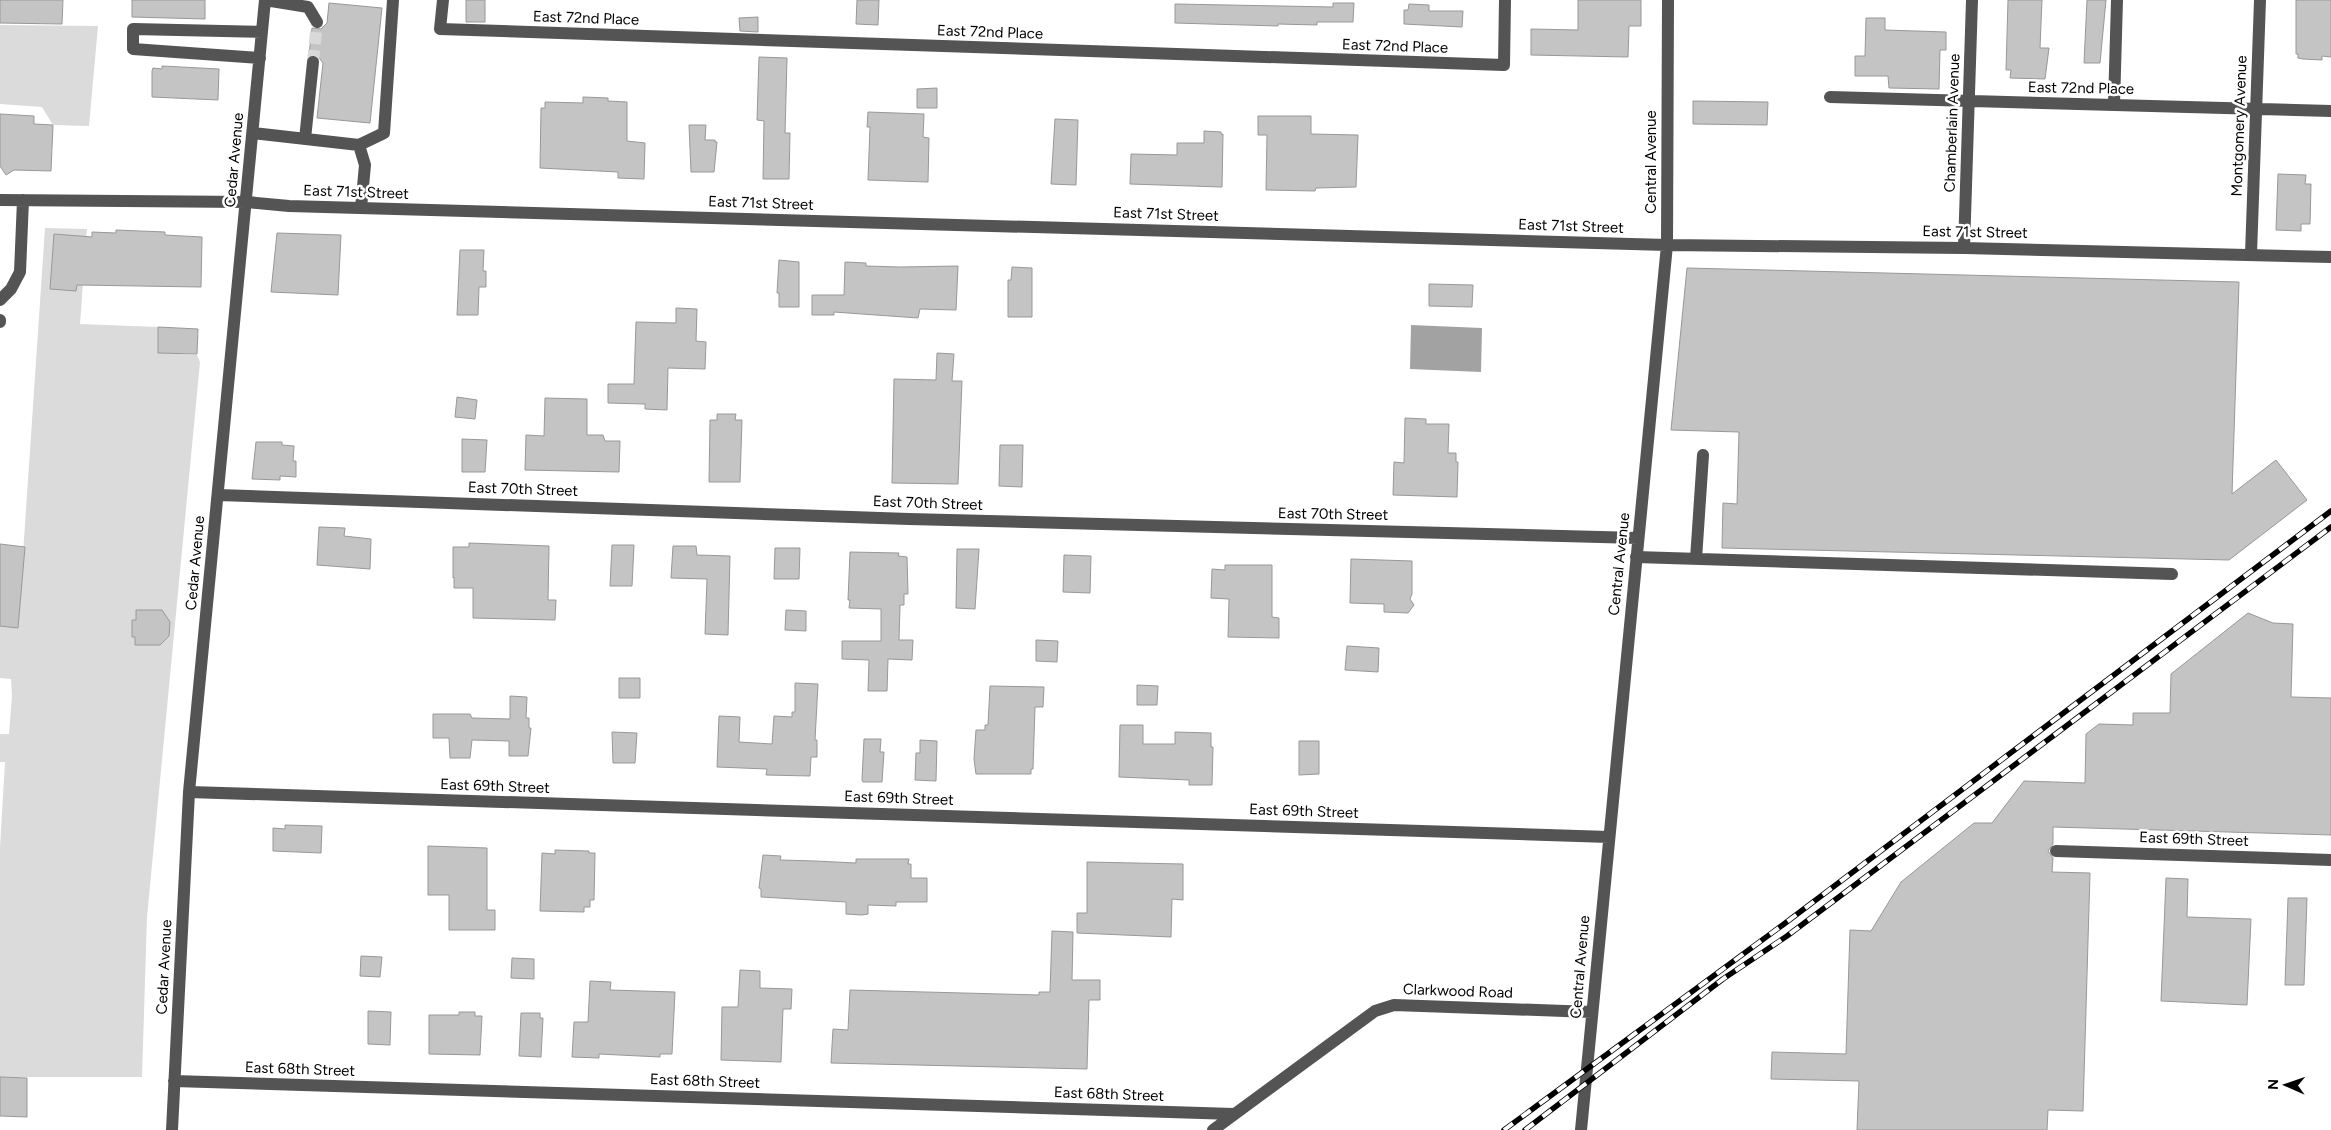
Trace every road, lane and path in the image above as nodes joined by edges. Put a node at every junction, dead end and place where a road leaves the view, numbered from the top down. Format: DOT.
graph roads {
  1 [pos="265,0"];
  2 [pos="393,0"];
  3 [pos="443,0"];
  4 [pos="1505,0"];
  5 [pos="1668,0"];
  6 [pos="1972,0"];
  7 [pos="2117,0"];
  8 [pos="2260,0"];
  9 [pos="317,22"];
  10 [pos="262,32"];
  11 [pos="260,58"];
  12 [pos="313,62"];
  13 [pos="1830,97"];
  14 [pos="1969,102"];
  15 [pos="2114,105"];
  16 [pos="2256,109"];
  17 [pos="2331,112"];
  18 [pos="253,133"];
  19 [pos="305,139"];
  20 [pos="359,145"];
  21 [pos="0,200"];
  22 [pos="23,200"];
  23 [pos="247,202"];
  24 [pos="361,208"];
  25 [pos="1667,244"];
  26 [pos="1964,248"];
  27 [pos="2251,254"];
  28 [pos="2331,257"];
  29 [pos="0,300"];
  30 [pos="1703,455"];
  31 [pos="218,495"];
  32 [pos="1638,538"];
  33 [pos="1636,557"];
  34 [pos="1696,559"];
  35 [pos="2172,574"];
  36 [pos="189,792"];
  37 [pos="1609,837"];
  38 [pos="2056,851"];
  39 [pos="2331,860"];
  40 [pos="1592,1012"];
  41 [pos="174,1081"];
  42 [pos="1234,1114"];
  43 [pos="172,1130"];
  44 [pos="1213,1130"];
  45 [pos="1581,1130"];
  1 -- 9 [label="street"];
  1 -- 10 [label="street, Cedar Avenue"];
  2 -- 20 [label="street"];
  3 -- 4 [label="street, East 72nd Place"];
  5 -- 25 [label="street, Central Avenue"];
  6 -- 14 [label="street, Chamberlain Avenue"];
  7 -- 15 [label="street"];
  8 -- 16 [label="street, Montgomery Avenue"];
  10 -- 11 [label="street, Cedar Avenue"];
  10 -- 11 [label="street"];
  11 -- 18 [label="street, Cedar Avenue"];
  12 -- 19 [label="street"];
  13 -- 14 [label="street, East 72nd Place"];
  14 -- 15 [label="street, East 72nd Place"];
  14 -- 26 [label="street, Chamberlain Avenue"];
  15 -- 16 [label="street, East 72nd Place"];
  16 -- 17 [label="street, East 72nd Place"];
  16 -- 27 [label="street, Montgomery Avenue"];
  18 -- 19 [label="street"];
  18 -- 23 [label="street, Cedar Avenue"];
  19 -- 20 [label="street"];
  20 -- 24 [label="street"];
  21 -- 22 [label="street, East 71st Street"];
  22 -- 23 [label="street, East 71st Street"];
  22 -- 29 [label="street"];
  23 -- 24 [label="street, East 71st Street"];
  23 -- 31 [label="street, Cedar Avenue"];
  24 -- 25 [label="street, East 71st Street"];
  25 -- 26 [label="street, East 71st Street"];
  25 -- 32 [label="street, Central Avenue"];
  26 -- 27 [label="street, East 71st Street"];
  27 -- 28 [label="street, East 71st Street"];
  30 -- 34 [label="street"];
  31 -- 32 [label="street, East 70th Street"];
  31 -- 36 [label="street, Cedar Avenue"];
  32 -- 33 [label="street, Central Avenue"];
  33 -- 34 [label="street"];
  33 -- 37 [label="street, Central Avenue"];
  34 -- 35 [label="street"];
  36 -- 37 [label="street, East 69th Street"];
  36 -- 41 [label="street, Cedar Avenue"];
  37 -- 40 [label="street, Central Avenue"];
  38 -- 39 [label="street, East 69th Street"];
  40 -- 42 [label="street, Clarkwood Road"];
  40 -- 45 [label="street, Central Avenue"];
  41 -- 42 [label="street, East 68th Street"];
  41 -- 43 [label="street, Cedar Avenue"];
  42 -- 44 [label="street, Clarkwood Road"];
}
